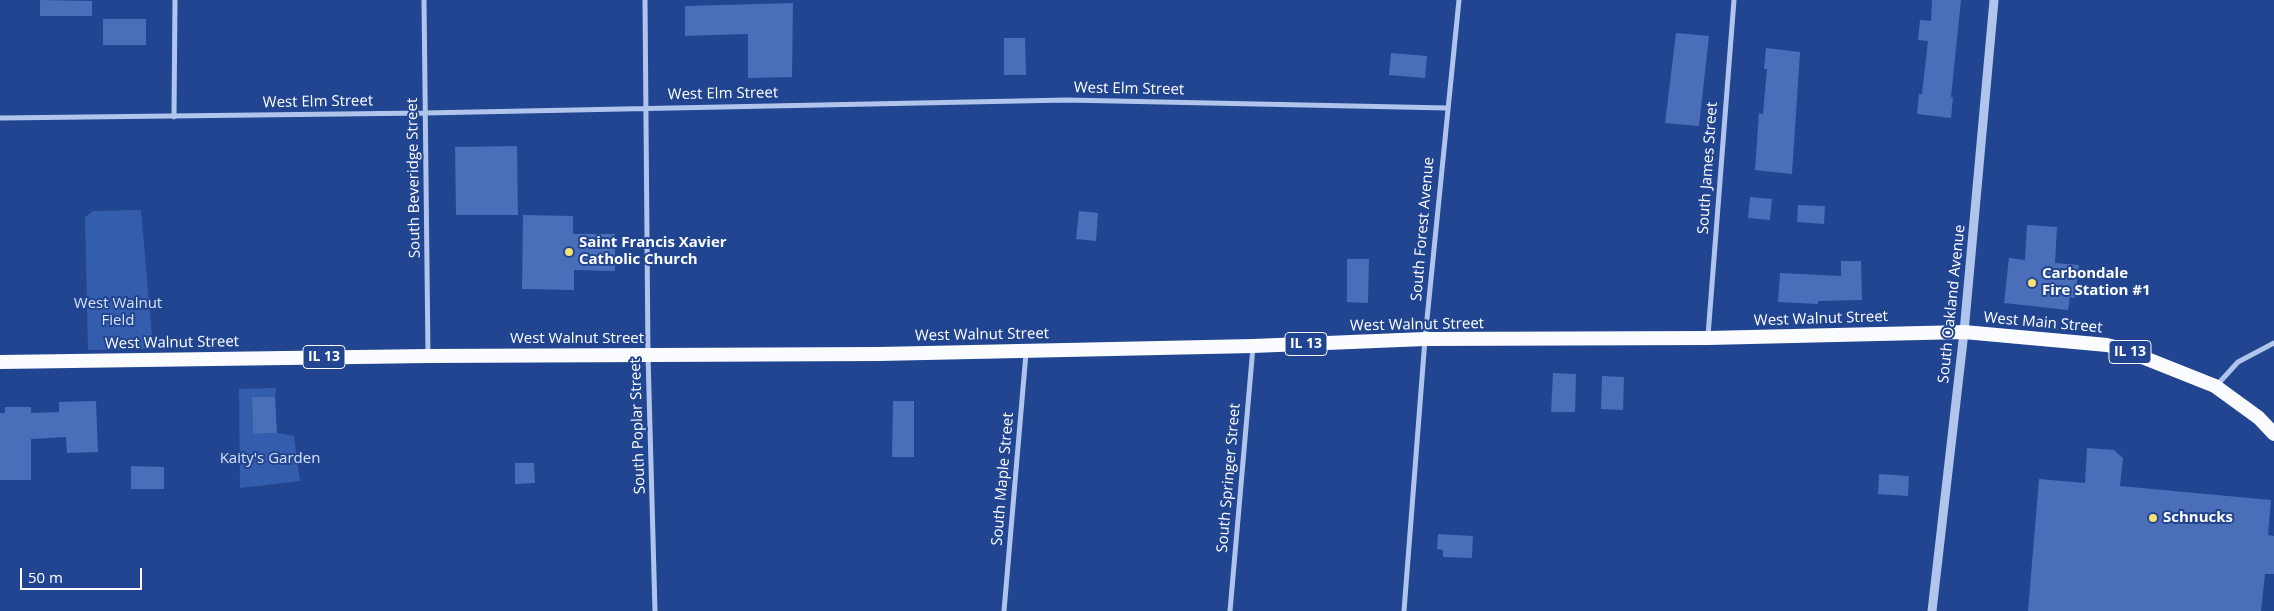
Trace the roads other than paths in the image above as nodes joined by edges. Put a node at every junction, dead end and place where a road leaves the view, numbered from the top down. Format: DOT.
graph roads {
  1 [pos="175,0"];
  2 [pos="424,0"];
  3 [pos="645,0"];
  4 [pos="1460,0"];
  5 [pos="1734,0"];
  6 [pos="1994,0"];
  7 [pos="646,108"];
  8 [pos="1447,108"];
  9 [pos="426,113"];
  10 [pos="174,117"];
  11 [pos="0,118"];
  12 [pos="1964,332"];
  13 [pos="1708,338"];
  14 [pos="1425,340"];
  15 [pos="2274,343"];
  16 [pos="1253,346"];
  17 [pos="1026,350"];
  18 [pos="648,355"];
  19 [pos="428,356"];
  20 [pos="0,362"];
  21 [pos="2215,386"];
  22 [pos="2274,434"];
  23 [pos="655,611"];
  24 [pos="1004,611"];
  25 [pos="1230,611"];
  26 [pos="1404,611"];
  27 [pos="1932,611"];
  1 -- 10 [label="street"];
  2 -- 9 [label="street, South Beveridge Street"];
  3 -- 7 [label="street, South Poplar Street"];
  4 -- 8 [label="street, South Forest Avenue"];
  5 -- 13 [label="street, South James Street"];
  6 -- 12 [label="street, South Oakland Avenue"];
  7 -- 8 [label="street, West Elm Street"];
  7 -- 9 [label="street, West Elm Street"];
  7 -- 18 [label="street, South Poplar Street"];
  8 -- 14 [label="street, South Forest Avenue"];
  9 -- 10 [label="street, West Elm Street"];
  9 -- 19 [label="street, South Beveridge Street"];
  10 -- 11 [label="street, West Elm Street"];
  12 -- 13 [label="highway, West Walnut Street / IL 13"];
  12 -- 21 [label="highway, West Main Street / IL 13"];
  12 -- 27 [label="street, South Oakland Avenue"];
  13 -- 14 [label="highway, West Walnut Street / IL 13"];
  14 -- 16 [label="highway, West Walnut Street / IL 13"];
  14 -- 26 [label="street, South Forest Avenue"];
  15 -- 21 [label="street"];
  16 -- 17 [label="highway, West Walnut Street / IL 13"];
  16 -- 25 [label="street, South Springer Street"];
  17 -- 18 [label="highway, West Walnut Street / IL 13"];
  17 -- 24 [label="street, South Maple Street"];
  18 -- 19 [label="highway, West Walnut Street / IL 13"];
  18 -- 23 [label="street, South Poplar Street"];
  19 -- 20 [label="highway, West Walnut Street / IL 13"];
  21 -- 22 [label="highway, West Main Street / IL 13"];
}
